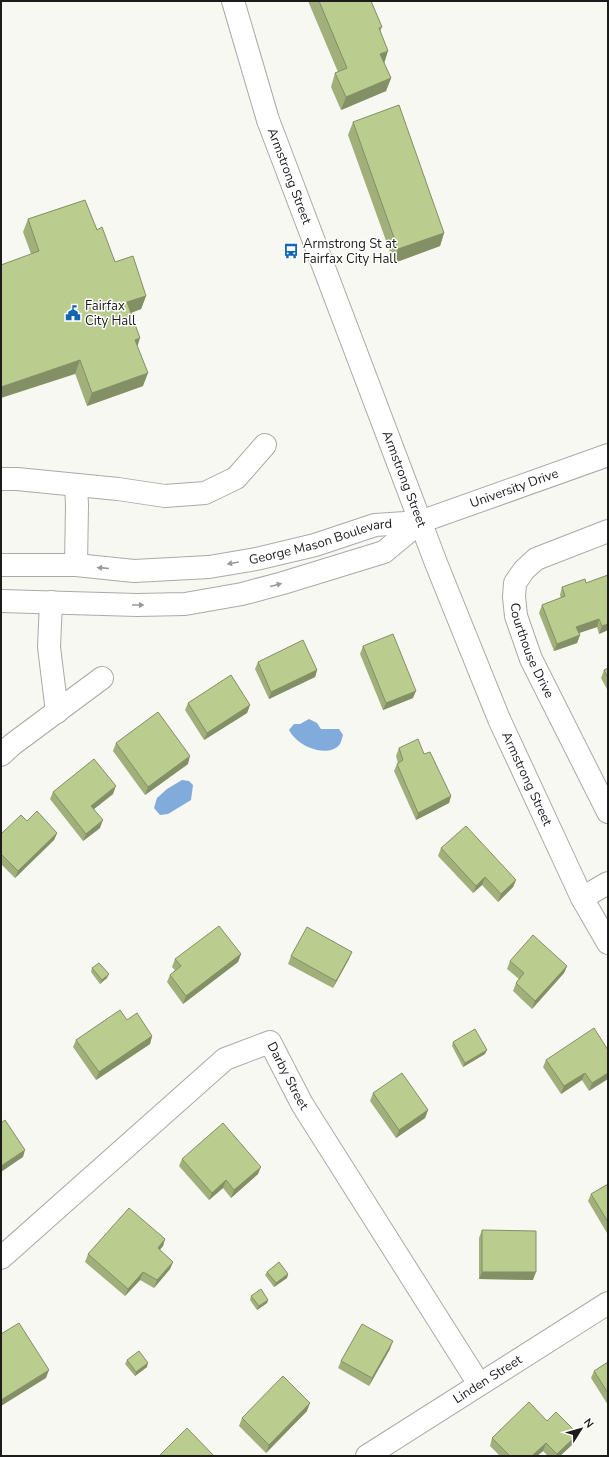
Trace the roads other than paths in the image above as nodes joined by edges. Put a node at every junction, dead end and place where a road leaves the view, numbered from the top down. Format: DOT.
graph roads {
  1 [pos="233,1"];
  2 [pos="265,445"];
  3 [pos="608,454"];
  4 [pos="1,479"];
  5 [pos="76,485"];
  6 [pos="420,522"];
  7 [pos="608,531"];
  8 [pos="1,565"];
  9 [pos="76,565"];
  10 [pos="1,602"];
  11 [pos="51,602"];
  12 [pos="102,678"];
  13 [pos="57,712"];
  14 [pos="1,755"];
  15 [pos="608,812"];
  16 [pos="608,883"];
  17 [pos="582,898"];
  18 [pos="608,943"];
  19 [pos="1,1258"];
  20 [pos="608,1303"];
  21 [pos="479,1384"];
  22 [pos="367,1456"];
  1 -- 6 [label="street, Armstrong Street"];
  2 -- 5 [label="street"];
  3 -- 6 [label="street, University Drive"];
  4 -- 5 [label="street"];
  5 -- 9 [label="street"];
  6 -- 9 [label="street, George Mason Boulevard, one-way"];
  11 -- 6 [label="street, George Mason Boulevard, one-way"];
  6 -- 17 [label="street, Armstrong Street"];
  7 -- 15 [label="street, Courthouse Drive"];
  8 -- 9 [label="street, George Mason Boulevard"];
  10 -- 11 [label="street, George Mason Boulevard"];
  11 -- 13 [label="street"];
  12 -- 13 [label="street"];
  13 -- 14 [label="street"];
  16 -- 17 [label="street"];
  17 -- 18 [label="street, Armstrong Street"];
  19 -- 21 [label="street, Darby Street"];
  20 -- 21 [label="street, Linden Street"];
  21 -- 22 [label="street, Linden Street"];
}
